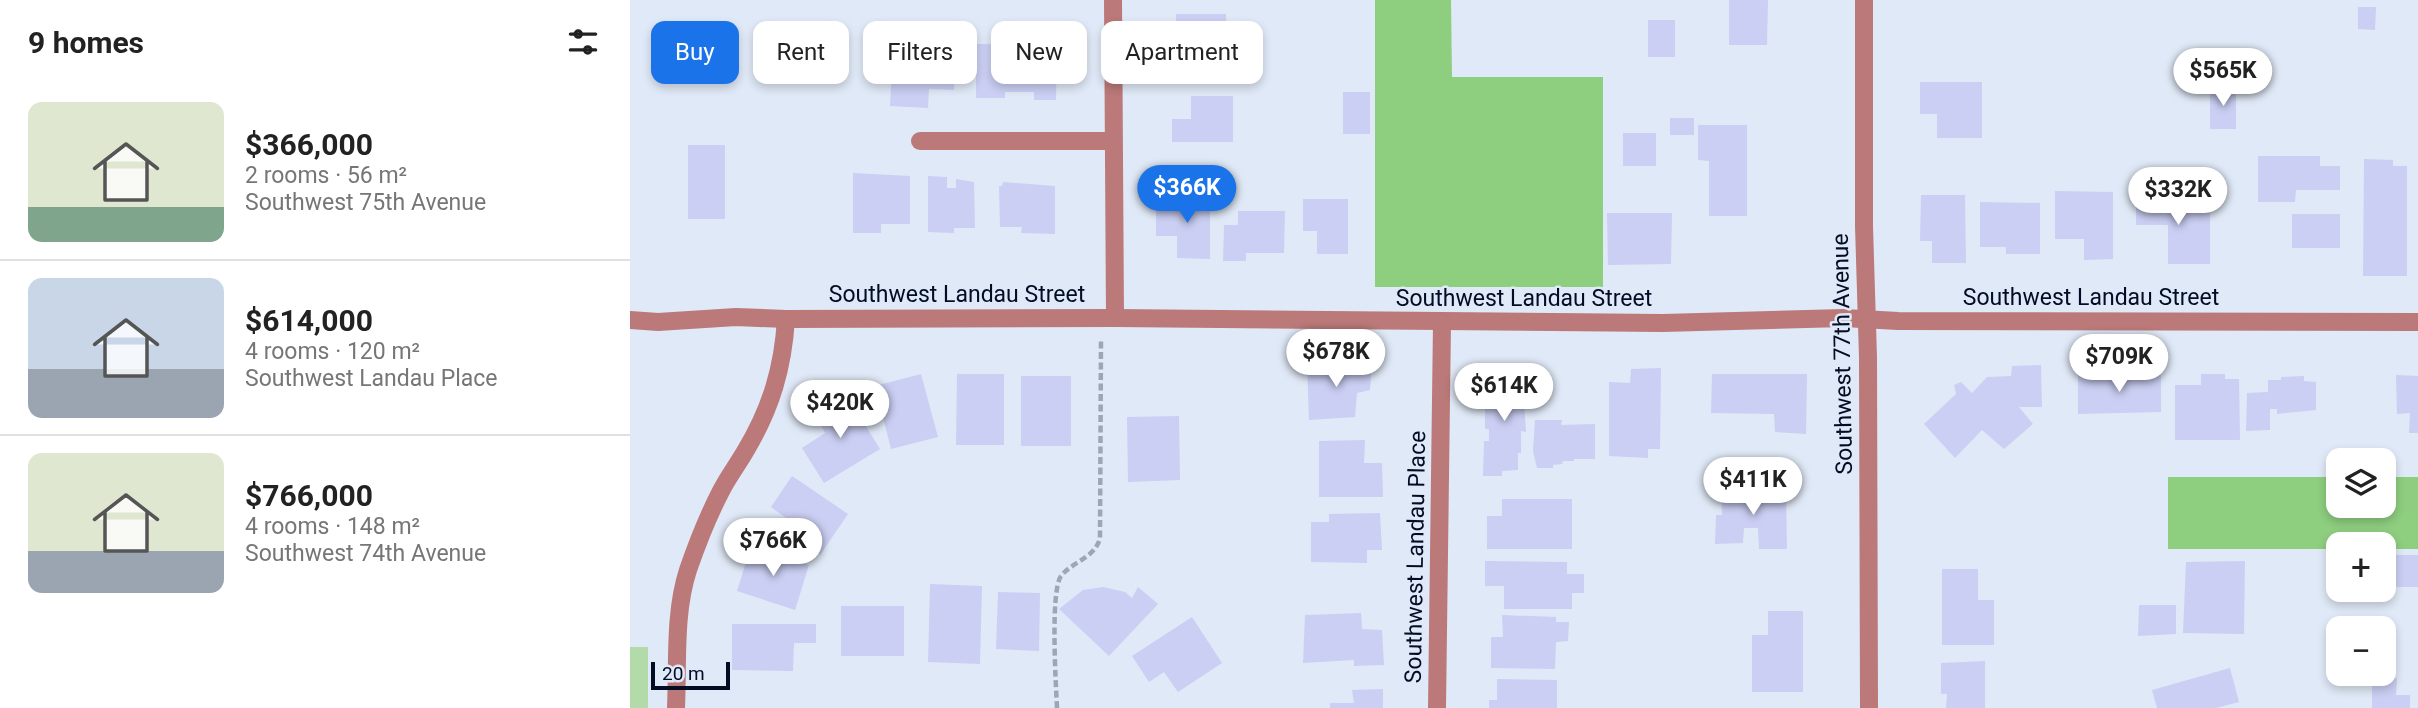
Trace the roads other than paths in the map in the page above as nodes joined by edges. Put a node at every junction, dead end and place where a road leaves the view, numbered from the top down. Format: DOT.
graph roads {
  1 [pos="1113,0"];
  2 [pos="1864,0"];
  3 [pos="920,141"];
  4 [pos="1113,141"];
  5 [pos="1108,318"];
  6 [pos="786,319"];
  7 [pos="1868,319"];
  8 [pos="630,320"];
  9 [pos="2418,322"];
  10 [pos="1442,323"];
  11 [pos="676,708"];
  12 [pos="1437,708"];
  13 [pos="1869,708"];
  1 -- 4 [label="street"];
  2 -- 7 [label="street, Southwest 77th Avenue"];
  3 -- 4 [label="street"];
  4 -- 5 [label="street"];
  5 -- 6 [label="street, Southwest Landau Street"];
  5 -- 10 [label="street, Southwest Landau Street"];
  6 -- 8 [label="street, Southwest Landau Street"];
  6 -- 11 [label="street"];
  7 -- 9 [label="street, Southwest Landau Street"];
  7 -- 10 [label="street, Southwest Landau Street"];
  7 -- 13 [label="street, Southwest 77th Avenue"];
  10 -- 12 [label="street, Southwest Landau Place"];
}
